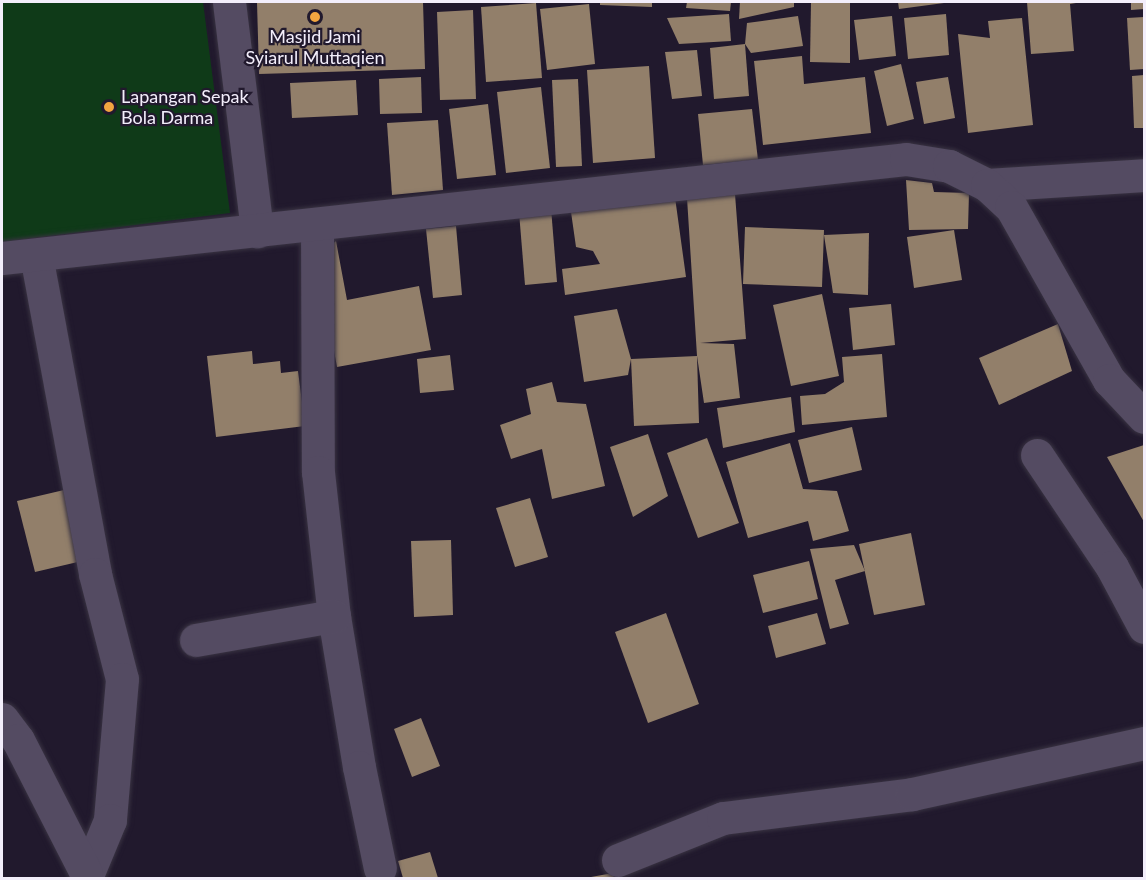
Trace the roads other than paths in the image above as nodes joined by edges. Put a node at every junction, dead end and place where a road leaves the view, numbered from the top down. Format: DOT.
graph roads {
  1 [pos="229,2"];
  2 [pos="1144,175"];
  3 [pos="987,185"];
  4 [pos="318,224"];
  5 [pos="257,231"];
  6 [pos="36,255"];
  7 [pos="2,258"];
  8 [pos="1144,417"];
  9 [pos="1037,455"];
  10 [pos="334,616"];
  11 [pos="1144,627"];
  12 [pos="196,640"];
  13 [pos="2,719"];
  14 [pos="1144,743"];
  15 [pos="618,860"];
  16 [pos="380,868"];
  17 [pos="86,876"];
  1 -- 5 [label="street"];
  2 -- 3 [label="street"];
  3 -- 4 [label="street"];
  3 -- 8 [label="street"];
  4 -- 5 [label="street"];
  4 -- 10 [label="street"];
  5 -- 6 [label="street"];
  6 -- 7 [label="street"];
  6 -- 17 [label="street"];
  9 -- 11 [label="street"];
  10 -- 12 [label="street"];
  10 -- 16 [label="street"];
  13 -- 17 [label="street"];
  14 -- 15 [label="street"];
}
